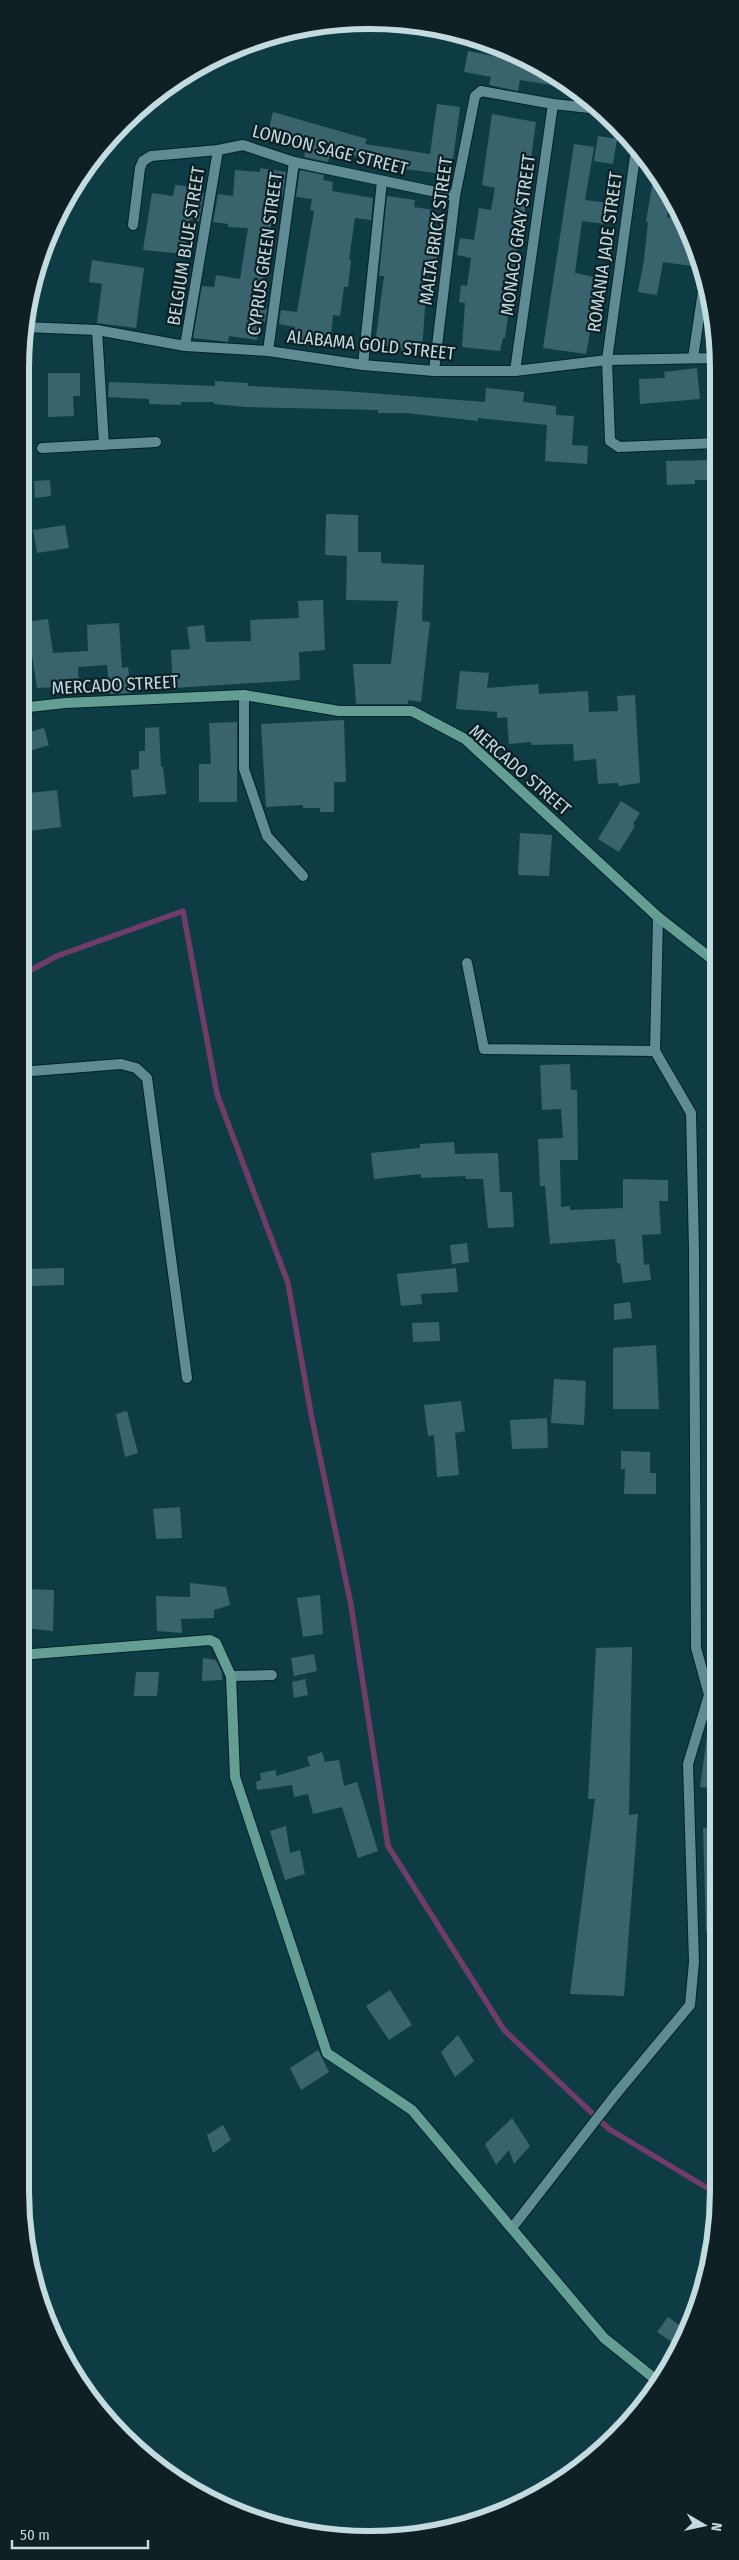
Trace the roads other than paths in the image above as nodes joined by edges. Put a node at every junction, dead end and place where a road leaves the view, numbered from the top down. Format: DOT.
graph roads {
  1 [pos="553,104"];
  2 [pos="588,108"];
  3 [pos="218,150"];
  4 [pos="635,156"];
  5 [pos="294,162"];
  6 [pos="382,181"];
  7 [pos="455,196"];
  8 [pos="133,225"];
  9 [pos="702,295"];
  10 [pos="32,327"];
  11 [pos="97,330"];
  12 [pos="185,346"];
  13 [pos="268,351"];
  14 [pos="693,358"];
  15 [pos="710,358"];
  16 [pos="607,360"];
  17 [pos="363,365"];
  18 [pos="434,371"];
  19 [pos="515,371"];
  20 [pos="156,442"];
  21 [pos="710,443"];
  22 [pos="104,445"];
  23 [pos="42,448"];
  24 [pos="244,695"];
  25 [pos="29,707"];
  26 [pos="303,876"];
  27 [pos="658,917"];
  28 [pos="710,958"];
  29 [pos="467,963"];
  30 [pos="655,1051"];
  31 [pos="29,1071"];
  32 [pos="187,1378"];
  33 [pos="29,1654"];
  34 [pos="272,1675"];
  35 [pos="230,1676"];
  36 [pos="710,1686"];
  37 [pos="710,1707"];
  38 [pos="512,2228"];
  39 [pos="654,2378"];
  1 -- 2 [label="street"];
  1 -- 7 [label="street, MALTA BRICK STREET"];
  1 -- 19 [label="street, MONACO GRAY STREET"];
  3 -- 5 [label="street, LONDON SAGE STREET"];
  3 -- 8 [label="street, LONDON SAGE STREET"];
  3 -- 12 [label="street, BELGIUM BLUE STREET"];
  4 -- 16 [label="street, ROMANIA JADE STREET"];
  5 -- 6 [label="street, LONDON SAGE STREET"];
  5 -- 13 [label="street, CYPRUS GREEN STREET"];
  6 -- 7 [label="street, LONDON SAGE STREET"];
  6 -- 17 [label="street"];
  7 -- 18 [label="street, MALTA BRICK STREET"];
  9 -- 14 [label="street"];
  10 -- 11 [label="street, ALABAMA GOLD STREET"];
  11 -- 12 [label="street, ALABAMA GOLD STREET"];
  11 -- 22 [label="street"];
  12 -- 13 [label="street, ALABAMA GOLD STREET"];
  13 -- 17 [label="street, ALABAMA GOLD STREET"];
  14 -- 15 [label="street, ALABAMA GOLD STREET"];
  14 -- 16 [label="street, ALABAMA GOLD STREET"];
  16 -- 19 [label="street, ALABAMA GOLD STREET"];
  16 -- 21 [label="street, ROMANIA JADE STREET"];
  17 -- 18 [label="street, ALABAMA GOLD STREET"];
  18 -- 19 [label="street, ALABAMA GOLD STREET"];
  20 -- 22 [label="street"];
  22 -- 23 [label="street"];
  24 -- 25 [label="street, MERCADO STREET"];
  24 -- 26 [label="street"];
  24 -- 27 [label="street, MERCADO STREET"];
  27 -- 28 [label="street, MERCADO STREET"];
  27 -- 30 [label="street"];
  29 -- 30 [label="street"];
  30 -- 36 [label="street"];
  31 -- 32 [label="street"];
  33 -- 35 [label="street"];
  34 -- 35 [label="street"];
  35 -- 38 [label="street"];
  37 -- 38 [label="street"];
  38 -- 39 [label="street"];
}
